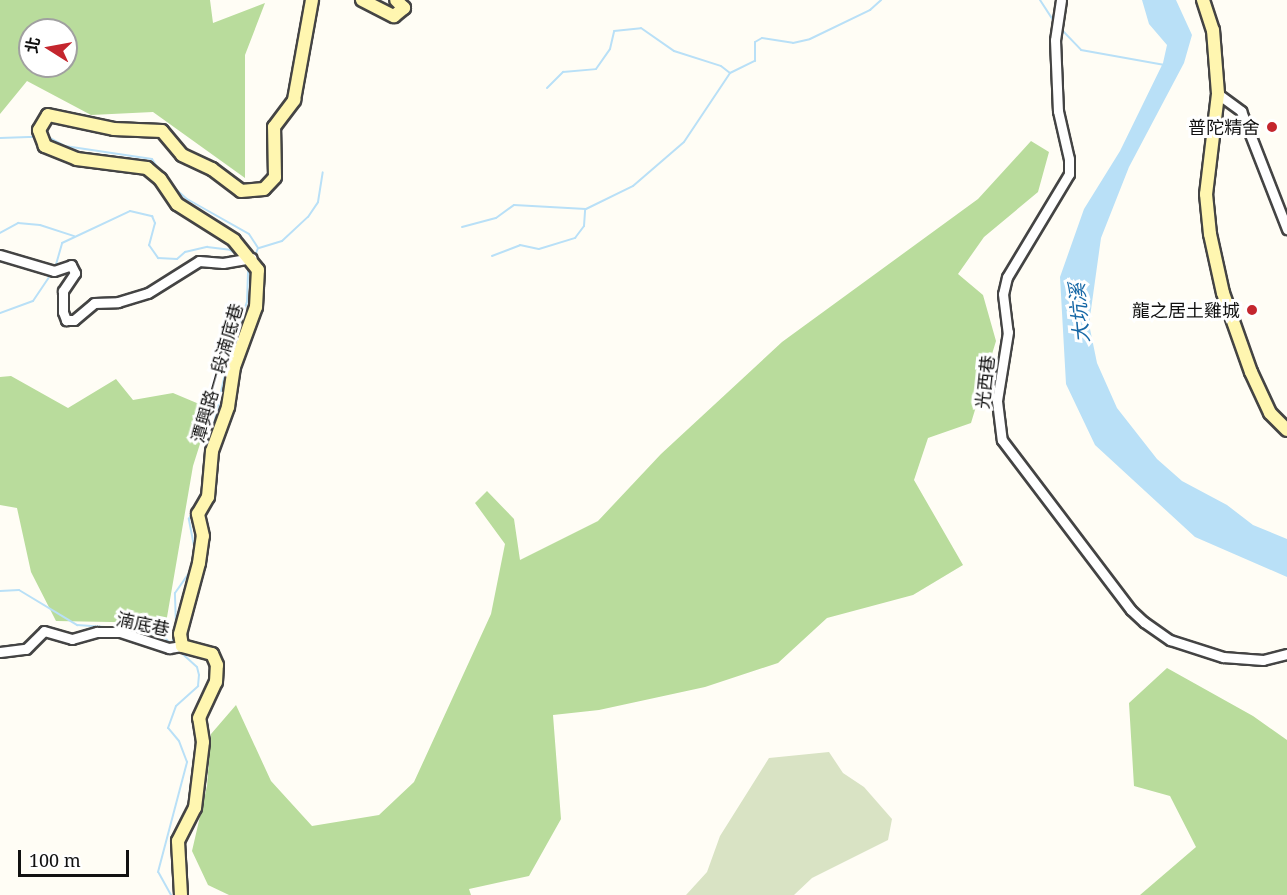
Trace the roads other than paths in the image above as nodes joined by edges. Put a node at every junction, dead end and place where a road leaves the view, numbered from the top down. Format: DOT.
graph roads {
  1 [pos="312,0"];
  2 [pos="362,0"];
  3 [pos="396,0"];
  4 [pos="1061,0"];
  5 [pos="1203,0"];
  6 [pos="1218,94"];
  7 [pos="1287,229"];
  8 [pos="0,255"];
  9 [pos="252,258"];
  10 [pos="1287,430"];
  11 [pos="182,646"];
  12 [pos="0,652"];
  13 [pos="1287,654"];
  14 [pos="181,895"];
  1 -- 9 [label="street"];
  2 -- 3 [label="street"];
  4 -- 13 [label="street, 光西巷"];
  5 -- 6 [label="street"];
  6 -- 7 [label="street"];
  6 -- 10 [label="street"];
  8 -- 9 [label="street"];
  9 -- 11 [label="street, 潭興路一段湳底巷"];
  11 -- 12 [label="street, 湳底巷"];
  11 -- 14 [label="street"];
}
